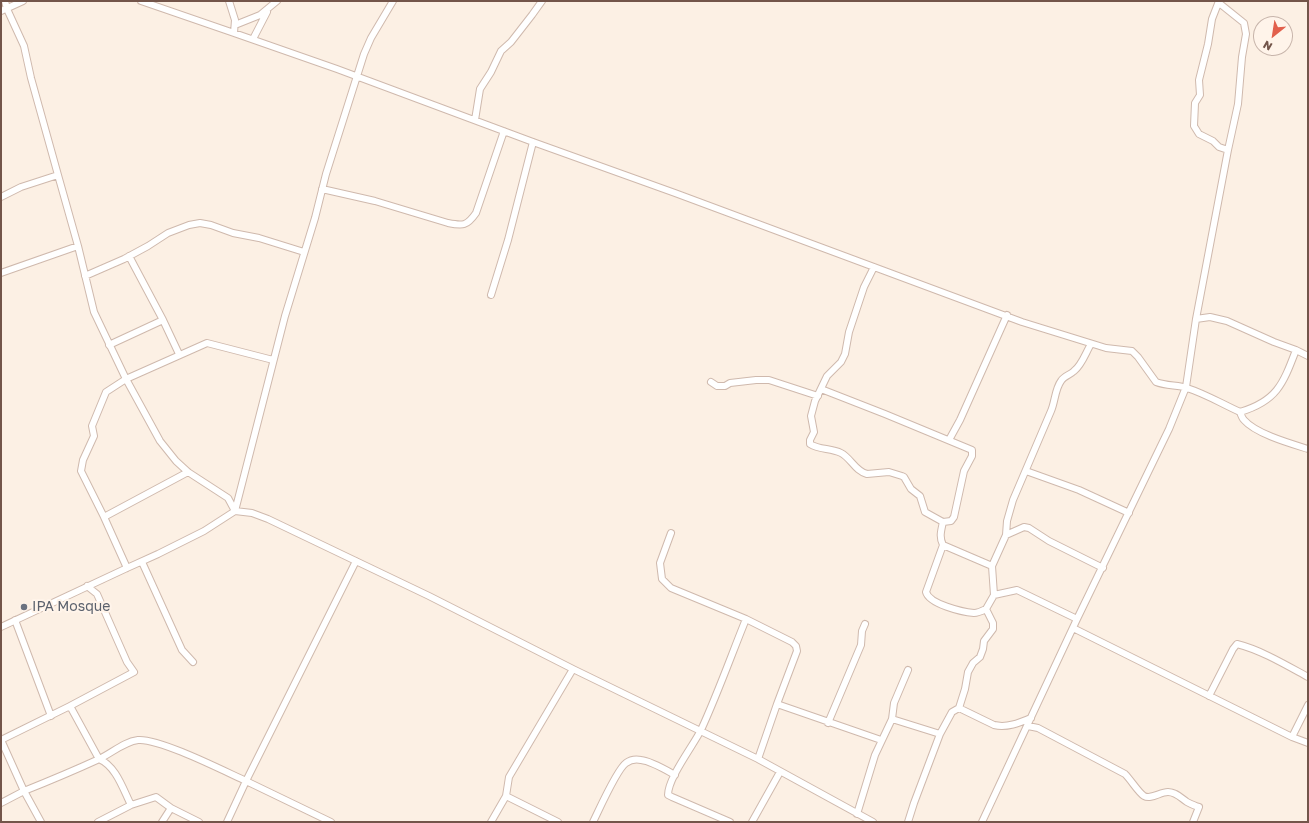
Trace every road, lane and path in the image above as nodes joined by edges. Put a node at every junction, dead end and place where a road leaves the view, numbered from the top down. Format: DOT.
graph roads {
  1 [pos="5,1"];
  2 [pos="22,1"];
  3 [pos="141,1"];
  4 [pos="229,1"];
  5 [pos="272,1"];
  6 [pos="277,1"];
  7 [pos="393,1"];
  8 [pos="542,1"];
  9 [pos="150,2"];
  10 [pos="1219,2"];
  11 [pos="269,8"];
  12 [pos="4,10"];
  13 [pos="235,25"];
  14 [pos="234,33"];
  15 [pos="253,39"];
  16 [pos="357,77"];
  17 [pos="475,120"];
  18 [pos="504,131"];
  19 [pos="532,142"];
  20 [pos="1228,150"];
  21 [pos="58,175"];
  22 [pos="322,189"];
  23 [pos="1,197"];
  24 [pos="78,246"];
  25 [pos="304,252"];
  26 [pos="129,256"];
  27 [pos="874,267"];
  28 [pos="1,273"];
  29 [pos="85,276"];
  30 [pos="491,295"];
  31 [pos="1006,315"];
  32 [pos="1196,319"];
  33 [pos="163,320"];
  34 [pos="1091,344"];
  35 [pos="109,345"];
  36 [pos="1296,350"];
  37 [pos="179,354"];
  38 [pos="1308,356"];
  39 [pos="273,360"];
  40 [pos="126,379"];
  41 [pos="711,382"];
  42 [pos="1186,387"];
  43 [pos="821,389"];
  44 [pos="818,396"];
  45 [pos="1240,412"];
  46 [pos="950,440"];
  47 [pos="1308,449"];
  48 [pos="1026,471"];
  49 [pos="188,472"];
  50 [pos="235,511"];
  51 [pos="1129,513"];
  52 [pos="104,517"];
  53 [pos="943,522"];
  54 [pos="671,533"];
  55 [pos="1006,535"];
  56 [pos="943,545"];
  57 [pos="356,561"];
  58 [pos="142,562"];
  59 [pos="992,566"];
  60 [pos="127,568"];
  61 [pos="1103,568"];
  62 [pos="88,586"];
  63 [pos="994,595"];
  64 [pos="986,609"];
  65 [pos="746,619"];
  66 [pos="1078,619"];
  67 [pos="16,620"];
  68 [pos="865,624"];
  69 [pos="1,627"];
  70 [pos="1073,628"];
  71 [pos="193,662"];
  72 [pos="573,669"];
  73 [pos="908,670"];
  74 [pos="1308,676"];
  75 [pos="1209,696"];
  76 [pos="777,704"];
  77 [pos="1308,705"];
  78 [pos="70,706"];
  79 [pos="959,708"];
  80 [pos="51,716"];
  81 [pos="1031,718"];
  82 [pos="892,720"];
  83 [pos="828,722"];
  84 [pos="1028,726"];
  85 [pos="700,731"];
  86 [pos="940,734"];
  87 [pos="1292,737"];
  88 [pos="1,739"];
  89 [pos="882,740"];
  90 [pos="1308,743"];
  91 [pos="99,759"];
  92 [pos="758,759"];
  93 [pos="780,772"];
  94 [pos="675,775"];
  95 [pos="246,781"];
  96 [pos="24,791"];
  97 [pos="506,796"];
  98 [pos="1,804"];
  99 [pos="130,805"];
  100 [pos="171,808"];
  101 [pos="857,814"];
  102 [pos="40,822"];
  103 [pos="98,822"];
  104 [pos="162,822"];
  105 [pos="199,822"];
  106 [pos="227,822"];
  107 [pos="331,822"];
  108 [pos="491,822"];
  109 [pos="558,822"];
  110 [pos="593,822"];
  111 [pos="730,822"];
  112 [pos="752,822"];
  113 [pos="873,822"];
  114 [pos="908,822"];
  115 [pos="982,822"];
  116 [pos="1193,822"];
  1 -- 12 [label="street"];
  2 -- 12 [label="street"];
  3 -- 9 [label="street"];
  4 -- 13 [label="street"];
  5 -- 11 [label="street"];
  6 -- 11 [label="street"];
  7 -- 16 [label="street"];
  8 -- 17 [label="street"];
  9 -- 14 [label="street"];
  10 -- 20 [label="street"];
  10 -- 20 [label="street"];
  11 -- 13 [label="street"];
  11 -- 15 [label="street"];
  12 -- 21 [label="street"];
  13 -- 14 [label="street"];
  14 -- 15 [label="street"];
  15 -- 16 [label="street"];
  16 -- 17 [label="street"];
  16 -- 22 [label="street"];
  17 -- 18 [label="street"];
  18 -- 19 [label="street"];
  18 -- 22 [label="street"];
  19 -- 27 [label="street"];
  19 -- 30 [label="street"];
  20 -- 32 [label="street"];
  21 -- 23 [label="street"];
  21 -- 24 [label="street"];
  22 -- 25 [label="street"];
  24 -- 28 [label="street"];
  24 -- 29 [label="street"];
  25 -- 26 [label="street"];
  25 -- 39 [label="street"];
  26 -- 29 [label="street"];
  26 -- 33 [label="street"];
  27 -- 31 [label="street"];
  27 -- 43 [label="street"];
  29 -- 35 [label="street"];
  31 -- 34 [label="street"];
  31 -- 46 [label="street"];
  32 -- 36 [label="street"];
  32 -- 42 [label="street"];
  33 -- 35 [label="street"];
  33 -- 37 [label="street"];
  34 -- 42 [label="street"];
  34 -- 48 [label="street"];
  35 -- 40 [label="street"];
  36 -- 38 [label="street"];
  36 -- 45 [label="street"];
  37 -- 39 [label="street"];
  37 -- 40 [label="street"];
  39 -- 50 [label="street"];
  40 -- 49 [label="street"];
  40 -- 52 [label="street"];
  41 -- 44 [label="street"];
  42 -- 45 [label="street"];
  42 -- 51 [label="street"];
  43 -- 44 [label="street"];
  43 -- 46 [label="street"];
  44 -- 53 [label="street"];
  45 -- 47 [label="street"];
  46 -- 53 [label="street"];
  48 -- 51 [label="street"];
  48 -- 55 [label="street"];
  49 -- 50 [label="street"];
  49 -- 52 [label="street"];
  50 -- 57 [label="street"];
  50 -- 58 [label="street"];
  51 -- 61 [label="street"];
  52 -- 60 [label="street"];
  53 -- 56 [label="street"];
  54 -- 65 [label="street"];
  55 -- 59 [label="street"];
  55 -- 61 [label="street"];
  56 -- 59 [label="street"];
  56 -- 64 [label="street"];
  57 -- 72 [label="street"];
  57 -- 95 [label="street"];
  58 -- 60 [label="street"];
  58 -- 71 [label="street"];
  59 -- 63 [label="street"];
  60 -- 62 [label="street"];
  61 -- 66 [label="street"];
  62 -- 67 [label="street"];
  62 -- 78 [label="street"];
  63 -- 64 [label="street"];
  63 -- 66 [label="street"];
  64 -- 79 [label="street"];
  65 -- 76 [label="street"];
  65 -- 85 [label="street"];
  66 -- 70 [label="street"];
  67 -- 69 [label="street"];
  67 -- 80 [label="street"];
  68 -- 83 [label="street"];
  70 -- 75 [label="street"];
  70 -- 81 [label="street"];
  72 -- 85 [label="street"];
  72 -- 97 [label="street"];
  73 -- 82 [label="street"];
  74 -- 75 [label="street"];
  75 -- 87 [label="street"];
  76 -- 83 [label="street"];
  76 -- 92 [label="street"];
  77 -- 87 [label="street"];
  78 -- 80 [label="street"];
  78 -- 91 [label="street"];
  79 -- 81 [label="street"];
  79 -- 86 [label="street"];
  80 -- 88 [label="street"];
  81 -- 84 [label="street"];
  82 -- 86 [label="street"];
  82 -- 89 [label="street"];
  83 -- 89 [label="street"];
  84 -- 115 [label="street"];
  84 -- 116 [label="street"];
  85 -- 92 [label="street"];
  85 -- 94 [label="street"];
  86 -- 114 [label="street"];
  87 -- 90 [label="street"];
  88 -- 96 [label="street"];
  89 -- 101 [label="street"];
  91 -- 95 [label="street"];
  91 -- 96 [label="street"];
  91 -- 99 [label="street"];
  92 -- 93 [label="street"];
  93 -- 101 [label="street"];
  93 -- 112 [label="street"];
  94 -- 110 [label="street"];
  94 -- 111 [label="street"];
  95 -- 106 [label="street"];
  95 -- 107 [label="street"];
  96 -- 98 [label="street"];
  96 -- 102 [label="street"];
  97 -- 108 [label="street"];
  97 -- 109 [label="street"];
  99 -- 100 [label="street"];
  99 -- 103 [label="street"];
  100 -- 104 [label="street"];
  100 -- 105 [label="street"];
  101 -- 113 [label="street"];
}
